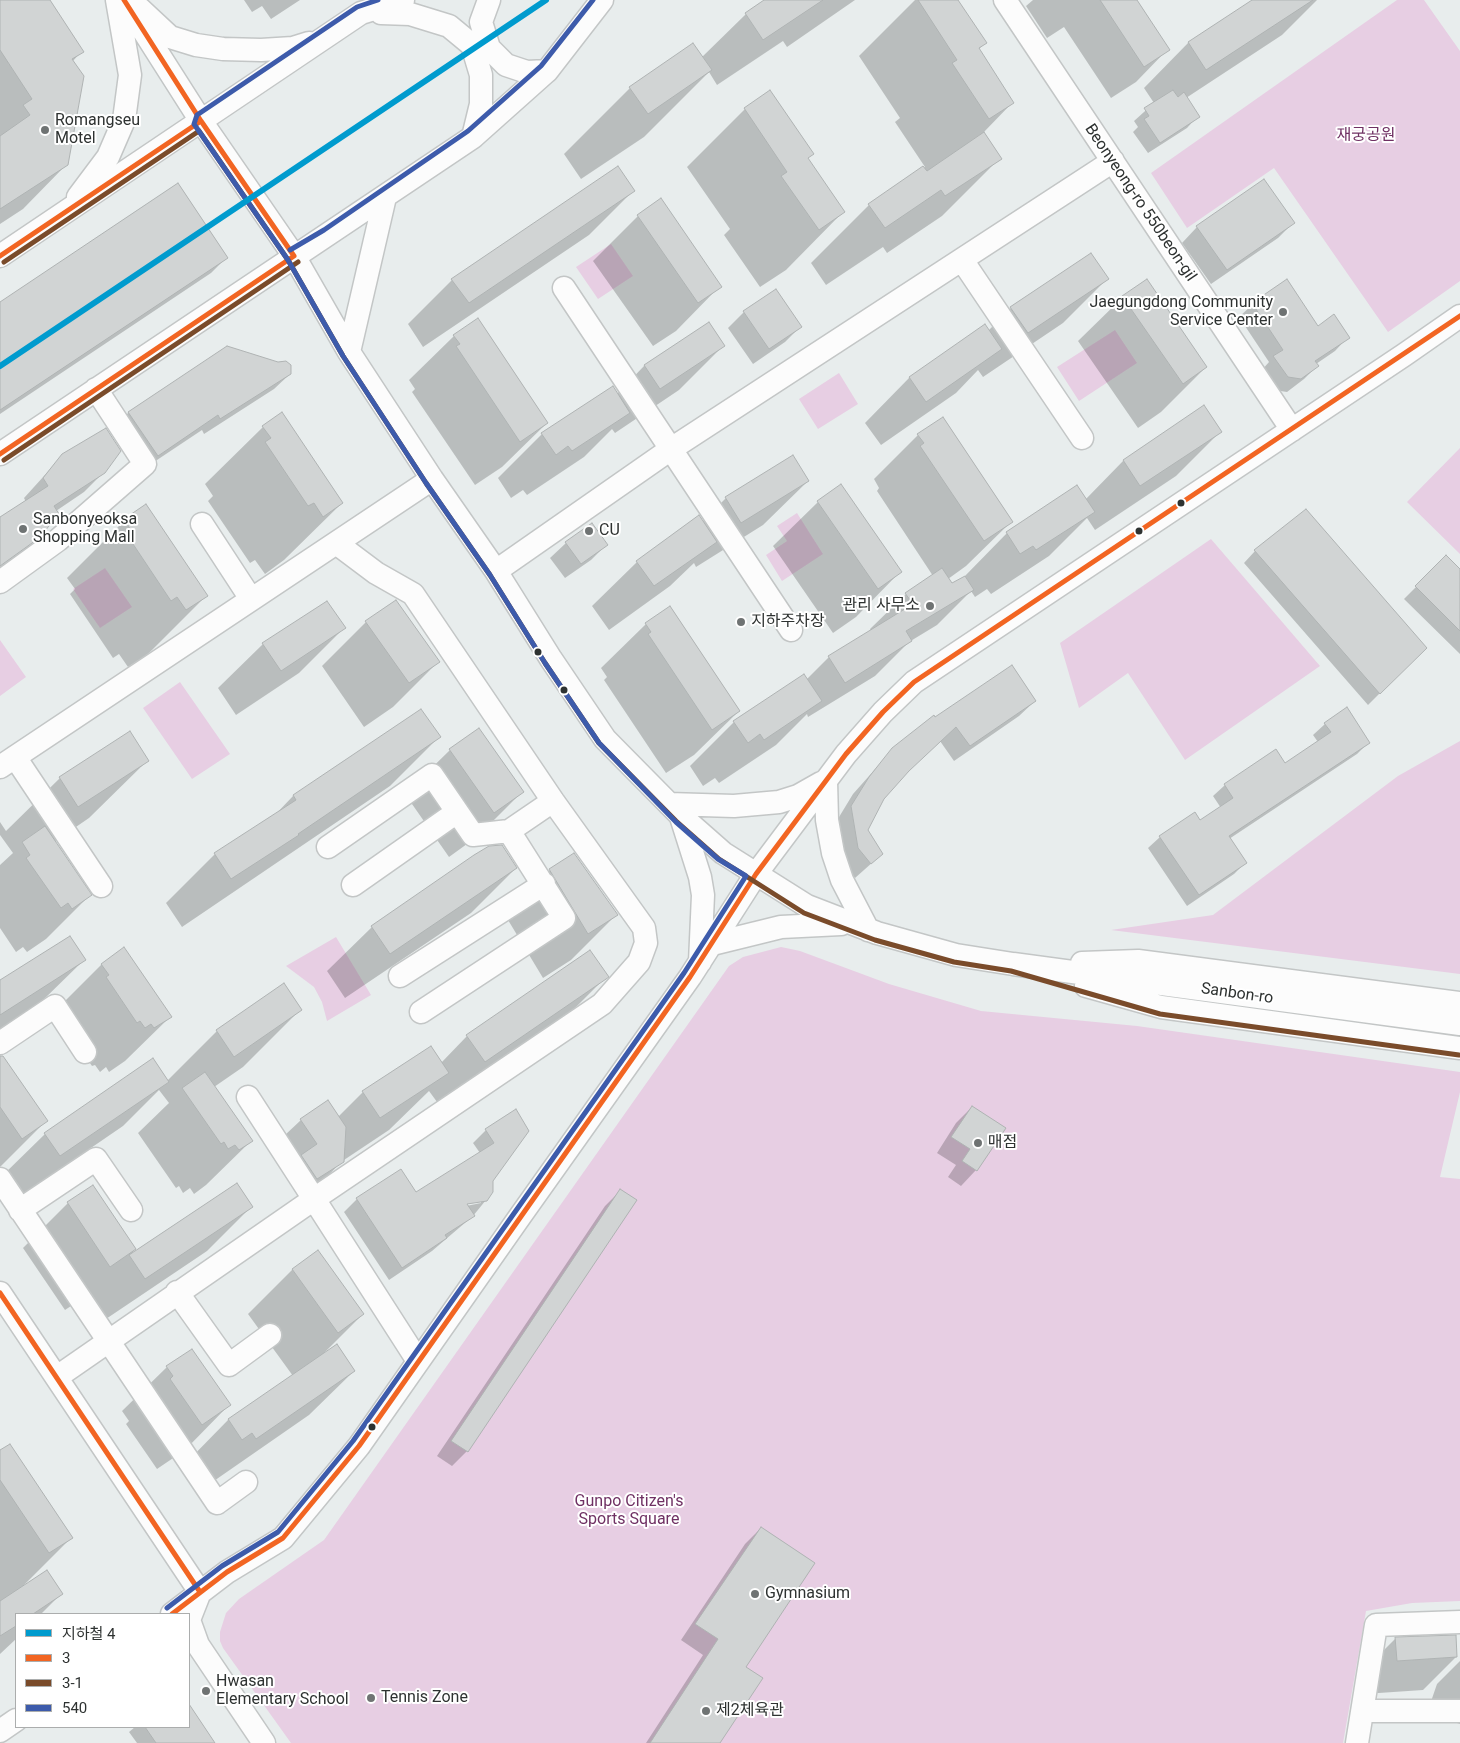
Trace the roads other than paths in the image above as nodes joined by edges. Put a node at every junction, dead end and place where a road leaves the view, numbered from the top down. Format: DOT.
graph roads {
  1 [pos="117,0"];
  2 [pos="124,0"];
  3 [pos="131,0"];
  4 [pos="403,0"];
  5 [pos="489,0"];
  6 [pos="602,0"];
  7 [pos="1006,0"];
  8 [pos="361,12"];
  9 [pos="322,39"];
  10 [pos="547,71"];
  11 [pos="201,121"];
  12 [pos="473,137"];
  13 [pos="1113,161"];
  14 [pos="385,197"];
  15 [pos="66,212"];
  16 [pos="0,256"];
  17 [pos="294,256"];
  18 [pos="962,260"];
  19 [pos="564,288"];
  20 [pos="1460,316"];
  21 [pos="348,352"];
  22 [pos="96,389"];
  23 [pos="1292,430"];
  24 [pos="1082,438"];
  25 [pos="671,449"];
  26 [pos="0,454"];
  27 [pos="432,479"];
  28 [pos="202,524"];
  29 [pos="336,543"];
  30 [pos="496,571"];
  31 [pos="0,582"];
  32 [pos="251,599"];
  33 [pos="791,630"];
  34 [pos="7,762"];
  35 [pos="826,780"];
  36 [pos="553,801"];
  37 [pos="675,810"];
  38 [pos="457,812"];
  39 [pos="509,831"];
  40 [pos="328,847"];
  41 [pos="756,874"];
  42 [pos="544,884"];
  43 [pos="353,885"];
  44 [pos="101,886"];
  45 [pos="860,926"];
  46 [pos="712,944"];
  47 [pos="700,963"];
  48 [pos="1013,964"];
  49 [pos="400,976"];
  50 [pos="1460,1003"];
  51 [pos="421,1012"];
  52 [pos="1460,1024"];
  53 [pos="0,1043"];
  54 [pos="1460,1048"];
  55 [pos="85,1052"];
  56 [pos="248,1097"];
  57 [pos="0,1179"];
  58 [pos="314,1199"];
  59 [pos="20,1210"];
  60 [pos="131,1210"];
  61 [pos="177,1292"];
  62 [pos="0,1293"];
  63 [pos="270,1335"];
  64 [pos="108,1340"];
  65 [pos="418,1361"];
  66 [pos="57,1378"];
  67 [pos="246,1482"];
  68 [pos="200,1592"];
  69 [pos="173,1613"];
  70 [pos="190,1617"];
  71 [pos="1460,1622"];
  72 [pos="190,1623"];
  73 [pos="1460,1711"];
  74 [pos="1363,1712"];
  75 [pos="15,1721"];
  76 [pos="0,1731"];
  77 [pos="264,1743"];
  78 [pos="1357,1743"];
  1 -- 15 [label="street"];
  2 -- 11 [label="street, Sanbon-ro"];
  3 -- 9 [label="street"];
  4 -- 8 [label="street"];
  5 -- 10 [label="street"];
  6 -- 10 [label="street"];
  7 -- 13 [label="street, Beonyeong-ro 550beon-gil"];
  8 -- 9 [label="street"];
  8 -- 12 [label="street"];
  9 -- 11 [label="street"];
  10 -- 12 [label="street"];
  11 -- 15 [label="street"];
  11 -- 17 [label="street, Sanbon-ro"];
  12 -- 14 [label="street"];
  13 -- 18 [label="street"];
  13 -- 23 [label="street, Beonyeong-ro 550beon-gil"];
  14 -- 17 [label="street"];
  14 -- 21 [label="street"];
  15 -- 16 [label="street"];
  17 -- 21 [label="street, Sanbon-ro"];
  17 -- 22 [label="street"];
  18 -- 24 [label="street"];
  18 -- 25 [label="street"];
  19 -- 25 [label="street"];
  20 -- 23 [label="street"];
  21 -- 27 [label="street, Sanbon-ro"];
  22 -- 26 [label="street"];
  22 -- 31 [label="street"];
  23 -- 35 [label="street"];
  25 -- 30 [label="street"];
  25 -- 33 [label="street"];
  27 -- 29 [label="street"];
  27 -- 30 [label="street, Sanbon-ro"];
  28 -- 32 [label="street"];
  29 -- 32 [label="street"];
  29 -- 36 [label="street"];
  30 -- 37 [label="street, Sanbon-ro"];
  32 -- 34 [label="street"];
  34 -- 44 [label="street"];
  35 -- 37 [label="street"];
  35 -- 41 [label="street"];
  35 -- 45 [label="street"];
  36 -- 39 [label="street"];
  36 -- 58 [label="street"];
  37 -- 41 [label="street, Sanbon-ro"];
  37 -- 47 [label="street"];
  38 -- 39 [label="street"];
  38 -- 40 [label="street"];
  38 -- 43 [label="street"];
  39 -- 42 [label="street"];
  41 -- 45 [label="street, Sanbon-ro"];
  41 -- 46 [label="street"];
  42 -- 49 [label="street"];
  42 -- 51 [label="street"];
  45 -- 46 [label="street"];
  45 -- 48 [label="street, Sanbon-ro"];
  46 -- 47 [label="street"];
  47 -- 65 [label="street"];
  48 -- 50 [label="street, Sanbon-ro"];
  48 -- 52 [label="street, Sanbon-ro"];
  48 -- 54 [label="street, Sanbon-ro"];
  53 -- 55 [label="street"];
  56 -- 58 [label="street"];
  57 -- 59 [label="street"];
  58 -- 61 [label="street"];
  58 -- 65 [label="street"];
  59 -- 60 [label="street"];
  59 -- 64 [label="street"];
  61 -- 63 [label="street"];
  61 -- 64 [label="street"];
  62 -- 66 [label="street"];
  64 -- 66 [label="street"];
  64 -- 67 [label="street"];
  65 -- 68 [label="street"];
  66 -- 68 [label="street"];
  68 -- 69 [label="street"];
  68 -- 70 [label="street"];
  71 -- 74 [label="street"];
  72 -- 77 [label="street"];
  73 -- 74 [label="street"];
  74 -- 78 [label="street"];
  75 -- 76 [label="street"];
}
